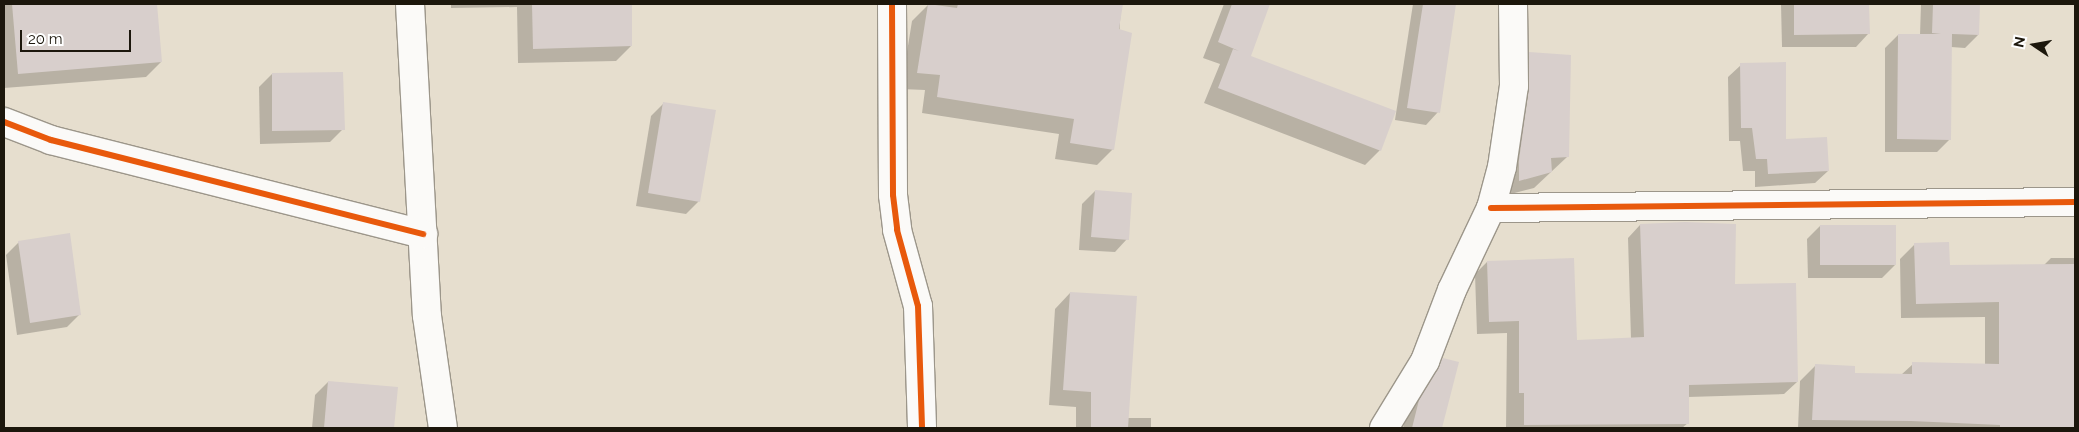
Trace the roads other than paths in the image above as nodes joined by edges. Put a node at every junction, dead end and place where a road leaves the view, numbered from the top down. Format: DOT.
graph roads {
  1 [pos="410,4"];
  2 [pos="892,4"];
  3 [pos="1514,4"];
  4 [pos="4,122"];
  5 [pos="2075,202"];
  6 [pos="1491,208"];
  7 [pos="423,234"];
  8 [pos="443,428"];
  9 [pos="922,428"];
  10 [pos="1384,428"];
  1 -- 7 [label="street"];
  2 -- 9 [label="street"];
  3 -- 6 [label="street"];
  4 -- 7 [label="street"];
  5 -- 6 [label="street"];
  6 -- 10 [label="street"];
  7 -- 8 [label="street"];
}
